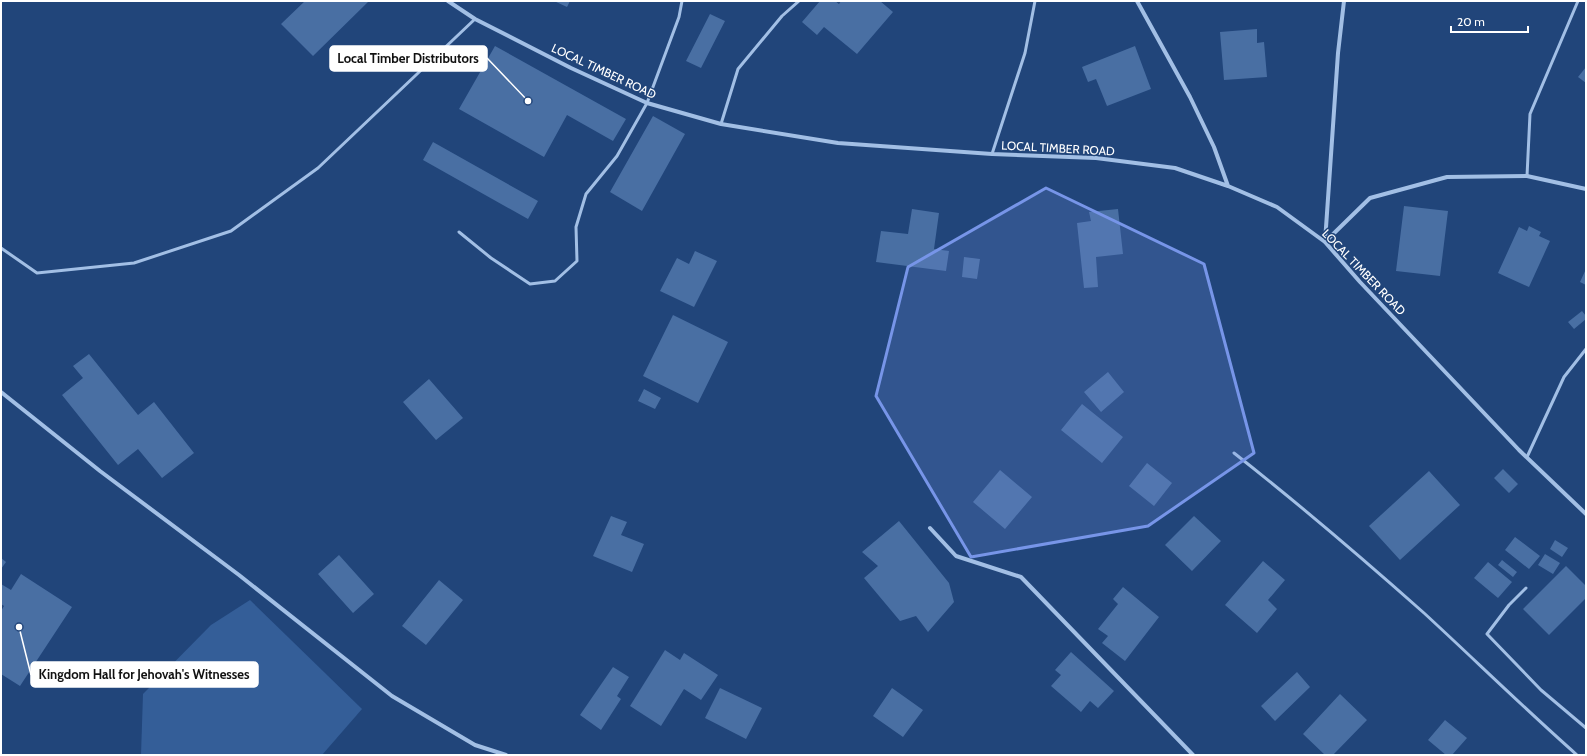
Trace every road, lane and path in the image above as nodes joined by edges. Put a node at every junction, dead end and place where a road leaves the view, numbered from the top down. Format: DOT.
graph roads {
  1 [pos="448,1"];
  2 [pos="682,1"];
  3 [pos="799,1"];
  4 [pos="1035,1"];
  5 [pos="1137,1"];
  6 [pos="1344,1"];
  7 [pos="1578,1"];
  8 [pos="475,19"];
  9 [pos="647,103"];
  10 [pos="721,124"];
  11 [pos="992,154"];
  12 [pos="1526,176"];
  13 [pos="1228,186"];
  14 [pos="1586,188"];
  15 [pos="459,232"];
  16 [pos="1325,242"];
  17 [pos="1,248"];
  18 [pos="1586,349"];
  19 [pos="1,392"];
  20 [pos="1234,453"];
  21 [pos="1527,457"];
  22 [pos="1586,514"];
  23 [pos="930,528"];
  24 [pos="1526,588"];
  25 [pos="1586,728"];
  26 [pos="506,755"];
  27 [pos="1193,755"];
  28 [pos="1578,755"];
  1 -- 8 [label="street, LOCAL TIMBER ROAD"];
  2 -- 9 [label="lane"];
  3 -- 10 [label="lane"];
  4 -- 11 [label="lane"];
  5 -- 13 [label="street"];
  6 -- 16 [label="street"];
  7 -- 12 [label="lane"];
  8 -- 9 [label="street, LOCAL TIMBER ROAD"];
  8 -- 17 [label="lane"];
  9 -- 10 [label="street, LOCAL TIMBER ROAD"];
  9 -- 15 [label="lane"];
  10 -- 11 [label="street, LOCAL TIMBER ROAD"];
  11 -- 13 [label="street, LOCAL TIMBER ROAD"];
  12 -- 14 [label="street"];
  12 -- 16 [label="street"];
  13 -- 16 [label="street, LOCAL TIMBER ROAD"];
  16 -- 21 [label="street, LOCAL TIMBER ROAD"];
  18 -- 21 [label="lane"];
  19 -- 26 [label="street"];
  20 -- 28 [label="lane"];
  21 -- 22 [label="street, LOCAL TIMBER ROAD"];
  23 -- 27 [label="street"];
  24 -- 25 [label="lane"];
}
